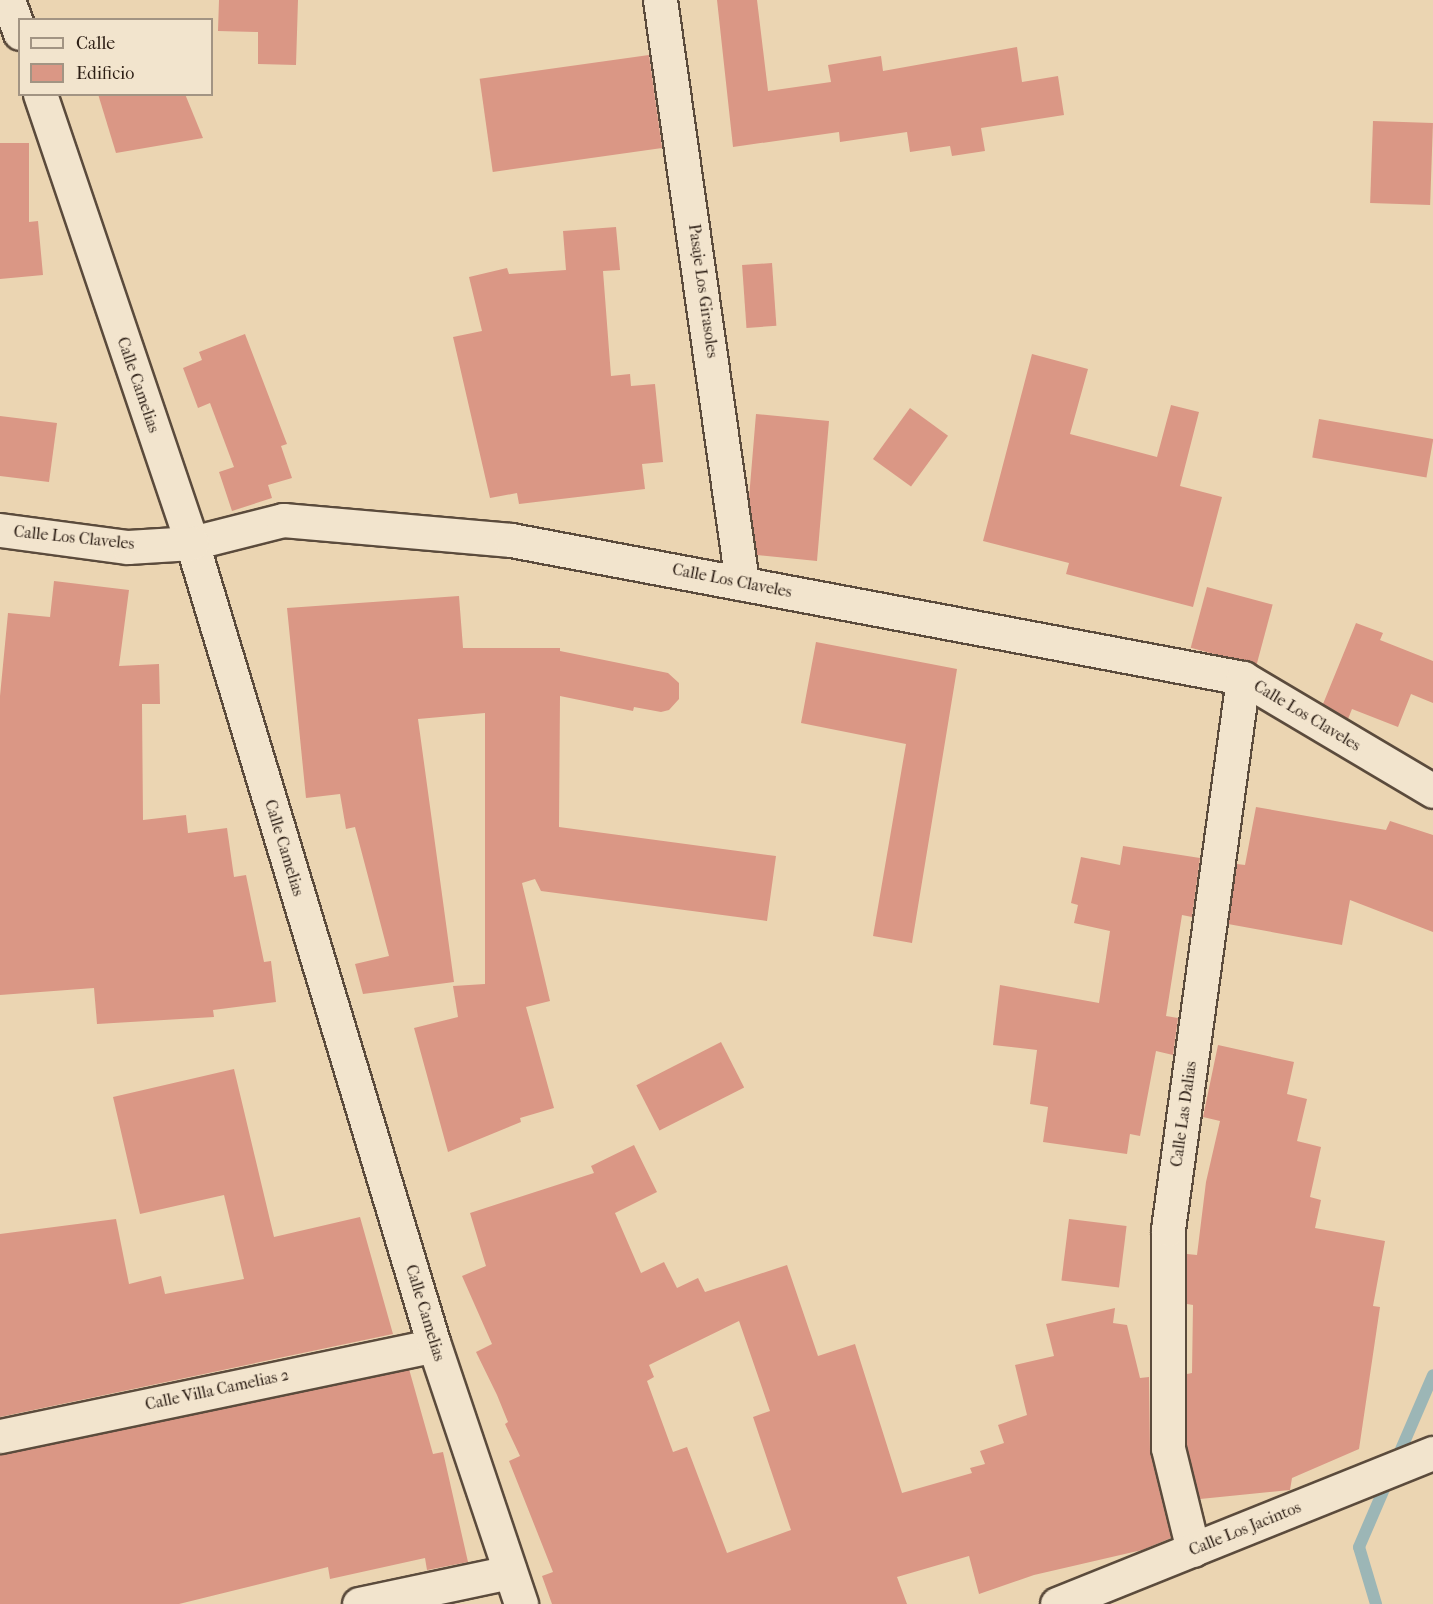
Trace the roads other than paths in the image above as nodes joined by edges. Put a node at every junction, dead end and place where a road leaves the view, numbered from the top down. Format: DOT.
graph roads {
  1 [pos="8,0"];
  2 [pos="660,0"];
  3 [pos="18,28"];
  4 [pos="41,96"];
  5 [pos="0,530"];
  6 [pos="192,543"];
  7 [pos="742,583"];
  8 [pos="1243,678"];
  9 [pos="1433,791"];
  10 [pos="434,1345"];
  11 [pos="0,1436"];
  12 [pos="1433,1453"];
  13 [pos="1192,1550"];
  14 [pos="510,1572"];
  15 [pos="359,1604"];
  16 [pos="521,1604"];
  17 [pos="1057,1604"];
  1 -- 3 [label="street"];
  2 -- 7 [label="street, Pasaje Los Girasoles"];
  4 -- 6 [label="street, Calle Camelias"];
  5 -- 6 [label="street, Calle Los Claveles"];
  6 -- 7 [label="street, Calle Los Claveles"];
  6 -- 10 [label="street, Calle Camelias"];
  7 -- 8 [label="street, Calle Los Claveles"];
  8 -- 9 [label="street, Calle Los Claveles"];
  8 -- 13 [label="street, Calle Las Dalias"];
  10 -- 11 [label="street, Calle Villa Camelias 2"];
  10 -- 14 [label="street, Calle Camelias"];
  12 -- 13 [label="street, Calle Los Jacintos"];
  13 -- 17 [label="street, Calle Los Jacintos"];
  14 -- 15 [label="street"];
  14 -- 16 [label="street, Calle Camelias"];
}
